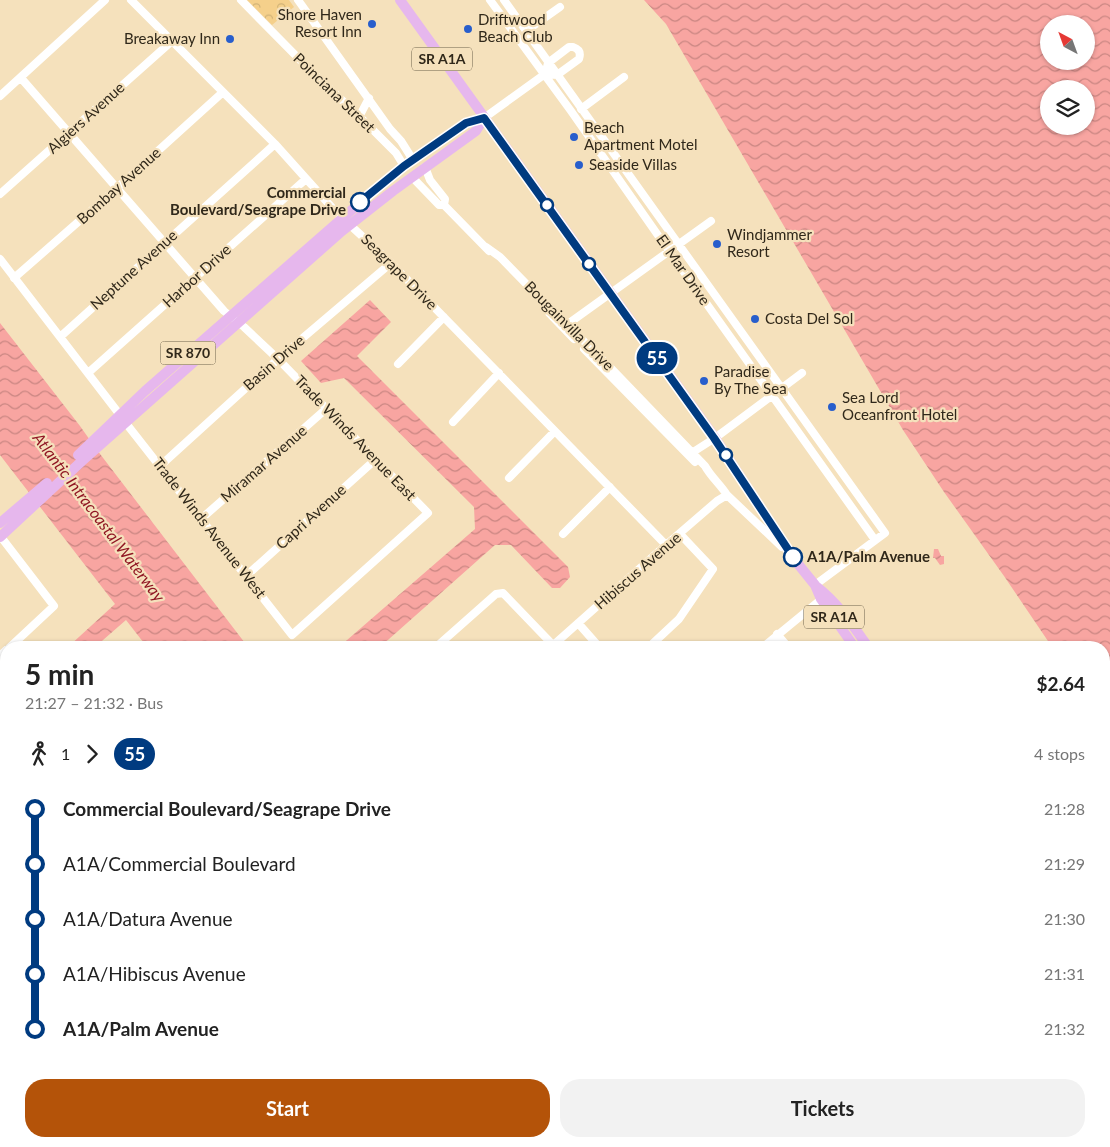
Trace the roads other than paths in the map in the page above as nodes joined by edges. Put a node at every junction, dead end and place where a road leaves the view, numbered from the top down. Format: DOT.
graph roads {
  1 [pos="105,0"];
  2 [pos="131,0"];
  3 [pos="241,0"];
  4 [pos="298,0"];
  5 [pos="400,0"];
  6 [pos="490,0"];
  7 [pos="504,0"];
  8 [pos="560,7"];
  9 [pos="526,31"];
  10 [pos="172,41"];
  11 [pos="548,63"];
  12 [pos="545,74"];
  13 [pos="557,75"];
  14 [pos="624,77"];
  15 [pos="21,78"];
  16 [pos="224,92"];
  17 [pos="0,96"];
  18 [pos="369,98"];
  19 [pos="581,109"];
  20 [pos="484,118"];
  21 [pos="362,119"];
  22 [pos="69,133"];
  23 [pos="401,141"];
  24 [pos="275,144"];
  25 [pos="393,150"];
  26 [pos="413,160"];
  27 [pos="404,166"];
  28 [pos="425,167"];
  29 [pos="412,177"];
  30 [pos="306,179"];
  31 [pos="117,188"];
  32 [pos="0,194"];
  33 [pos="444,205"];
  34 [pos="342,218"];
  35 [pos="711,221"];
  36 [pos="351,225"];
  37 [pos="164,243"];
  38 [pos="679,244"];
  39 [pos="669,251"];
  40 [pos="0,259"];
  41 [pos="391,262"];
  42 [pos="14,278"];
  43 [pos="195,278"];
  44 [pos="610,293"];
  45 [pos="444,317"];
  46 [pos="234,319"];
  47 [pos="565,326"];
  48 [pos="60,337"];
  49 [pos="278,360"];
  50 [pos="398,364"];
  51 [pos="88,373"];
  52 [pos="499,373"];
  53 [pos="802,373"];
  54 [pos="782,388"];
  55 [pos="772,396"];
  56 [pos="326,409"];
  57 [pos="123,418"];
  58 [pos="453,422"];
  59 [pos="555,431"];
  60 [pos="714,438"];
  61 [pos="681,440"];
  62 [pos="704,445"];
  63 [pos="690,454"];
  64 [pos="376,459"];
  65 [pos="160,466"];
  66 [pos="509,478"];
  67 [pos="610,487"];
  68 [pos="727,496"];
  69 [pos="28,505"];
  70 [pos="202,519"];
  71 [pos="0,523"];
  72 [pos="563,534"];
  73 [pos="680,534"];
  74 [pos="0,537"];
  75 [pos="875,540"];
  76 [pos="666,545"];
  77 [pos="794,559"];
  78 [pos="246,576"];
  79 [pos="815,585"];
  80 [pos="824,597"];
  81 [pos="578,623"];
  82 [pos="292,634"];
  83 [pos="777,634"];
  84 [pos="16,641"];
  85 [pos="443,641"];
  86 [pos="546,641"];
  87 [pos="557,641"];
  88 [pos="594,641"];
  89 [pos="655,641"];
  90 [pos="770,641"];
  91 [pos="783,641"];
  92 [pos="851,641"];
  93 [pos="864,641"];
  1 -- 15 [label="street"];
  2 -- 10 [label="street, Seagrape Drive"];
  3 -- 21 [label="street, Poinciana Street"];
  4 -- 18 [label="street"];
  5 -- 20 [label="main road, SR A1A"];
  6 -- 12 [label="street, El Mar Drive"];
  7 -- 9 [label="street, El Mar Drive"];
  8 -- 9 [label="street"];
  9 -- 11 [label="street, El Mar Drive"];
  10 -- 16 [label="street, Seagrape Drive"];
  10 -- 22 [label="street, Algiers Avenue"];
  11 -- 12 [label="street"];
  11 -- 13 [label="street, El Mar Drive"];
  11 -- 13 [label="street"];
  12 -- 13 [label="street"];
  12 -- 20 [label="street"];
  12 -- 39 [label="street, El Mar Drive"];
  13 -- 19 [label="street, El Mar Drive"];
  14 -- 19 [label="street"];
  15 -- 17 [label="street"];
  15 -- 22 [label="street"];
  16 -- 24 [label="street, Seagrape Drive"];
  16 -- 31 [label="street, Bombay Avenue"];
  18 -- 21 [label="street"];
  18 -- 23 [label="street"];
  19 -- 38 [label="street, El Mar Drive"];
  20 -- 26 [label="main road, SR 870"];
  20 -- 28 [label="main road, SR 870"];
  20 -- 44 [label="main road, SR A1A"];
  21 -- 25 [label="street, Poinciana Street"];
  22 -- 31 [label="street"];
  22 -- 32 [label="street, Algiers Avenue"];
  23 -- 25 [label="street"];
  23 -- 26 [label="street"];
  24 -- 30 [label="street, Seagrape Drive"];
  24 -- 37 [label="street, Neptune Avenue"];
  25 -- 27 [label="street, Poinciana Street"];
  26 -- 27 [label="main road, SR 870"];
  26 -- 29 [label="main road"];
  27 -- 34 [label="main road, SR 870"];
  28 -- 29 [label="main road, SR 870"];
  28 -- 33 [label="street, Bougainvilla Drive"];
  29 -- 33 [label="street"];
  29 -- 36 [label="main road, SR 870"];
  30 -- 34 [label="street, Seagrape Drive"];
  30 -- 43 [label="street, Harbor Drive"];
  31 -- 37 [label="street"];
  31 -- 42 [label="street, Bombay Avenue"];
  33 -- 47 [label="street, Bougainvilla Drive"];
  34 -- 36 [label="street, Seagrape Drive"];
  34 -- 46 [label="main road, SR 870"];
  35 -- 38 [label="street"];
  36 -- 41 [label="street, Seagrape Drive"];
  36 -- 46 [label="main road, SR 870"];
  37 -- 43 [label="street"];
  37 -- 48 [label="street, Neptune Avenue"];
  38 -- 39 [label="street"];
  38 -- 54 [label="street, El Mar Drive"];
  39 -- 44 [label="street"];
  39 -- 55 [label="street, El Mar Drive"];
  40 -- 42 [label="street, Trade Winds Avenue West"];
  41 -- 45 [label="street, Seagrape Drive"];
  41 -- 49 [label="street, Basin Drive"];
  42 -- 48 [label="street, Trade Winds Avenue West"];
  43 -- 46 [label="street, Trade Winds Avenue East"];
  43 -- 51 [label="street, Harbor Drive"];
  44 -- 47 [label="street"];
  44 -- 60 [label="main road, SR A1A"];
  45 -- 50 [label="street"];
  45 -- 52 [label="street, Seagrape Drive"];
  46 -- 49 [label="street, Trade Winds Avenue East"];
  46 -- 57 [label="main road, SR 870"];
  46 -- 57 [label="main road, SR 870"];
  47 -- 61 [label="street, Bougainvilla Drive"];
  47 -- 63 [label="street, Bougainvilla Drive"];
  48 -- 51 [label="street, Trade Winds Avenue West"];
  49 -- 56 [label="street, Trade Winds Avenue East"];
  49 -- 65 [label="street, Basin Drive"];
  51 -- 57 [label="street, Trade Winds Avenue West"];
  52 -- 58 [label="street"];
  52 -- 59 [label="street, Seagrape Drive"];
  53 -- 54 [label="street"];
  54 -- 55 [label="street"];
  54 -- 75 [label="street, El Mar Drive"];
  55 -- 60 [label="street"];
  55 -- 75 [label="street, El Mar Drive"];
  56 -- 64 [label="street, Trade Winds Avenue East"];
  56 -- 70 [label="street, Miramar Avenue"];
  57 -- 65 [label="street, Trade Winds Avenue West"];
  57 -- 69 [label="main road, SR 870"];
  59 -- 66 [label="street"];
  59 -- 67 [label="street, Seagrape Drive"];
  60 -- 62 [label="street"];
  60 -- 77 [label="main road, SR A1A"];
  61 -- 62 [label="street"];
  61 -- 63 [label="street, Bougainvilla Drive"];
  62 -- 63 [label="street"];
  63 -- 68 [label="street, Bougainvilla Drive"];
  64 -- 78 [label="street, Capri Avenue"];
  64 -- 82 [label="street, Trade Winds Avenue East"];
  65 -- 70 [label="street, Trade Winds Avenue West"];
  67 -- 72 [label="street"];
  67 -- 76 [label="street, Seagrape Drive"];
  68 -- 73 [label="street, Hibiscus Avenue"];
  68 -- 77 [label="street, Bougainvilla Drive"];
  69 -- 71 [label="main road, SR 870"];
  69 -- 74 [label="main road, SR 870"];
  70 -- 78 [label="street, Trade Winds Avenue West"];
  73 -- 76 [label="street, Hibiscus Avenue"];
  73 -- 89 [label="street"];
  74 -- 84 [label="street"];
  75 -- 79 [label="street"];
  76 -- 81 [label="street, Hibiscus Avenue"];
  77 -- 79 [label="main road, SR A1A"];
  78 -- 82 [label="street, Trade Winds Avenue West"];
  79 -- 80 [label="main road, SR A1A"];
  80 -- 83 [label="street"];
  80 -- 92 [label="main road, SR A1A"];
  80 -- 93 [label="main road, SR A1A"];
  81 -- 87 [label="street, Hibiscus Avenue"];
  81 -- 88 [label="street"];
  83 -- 90 [label="street"];
  83 -- 91 [label="street"];
  85 -- 86 [label="street"];
}
